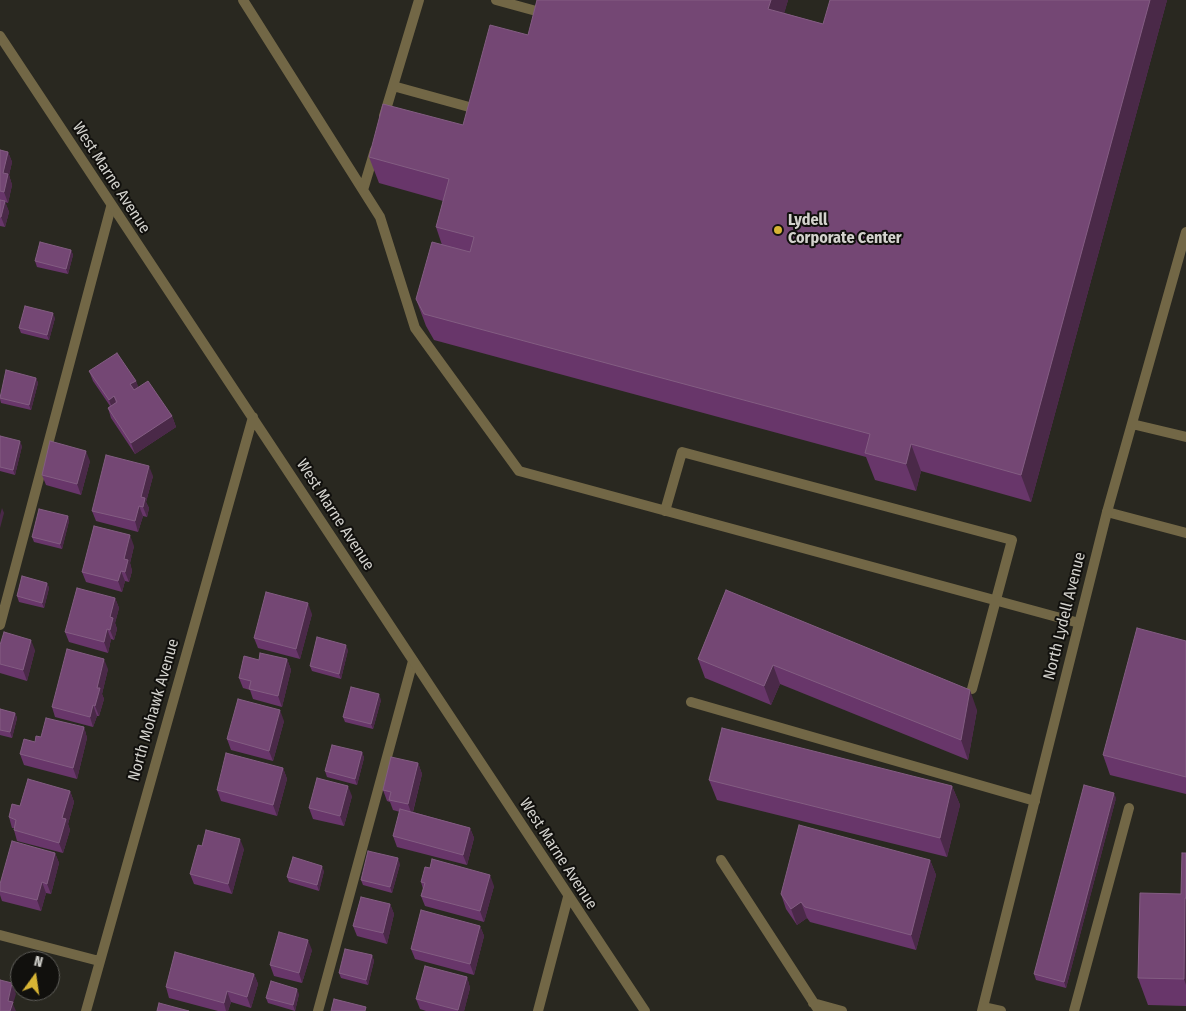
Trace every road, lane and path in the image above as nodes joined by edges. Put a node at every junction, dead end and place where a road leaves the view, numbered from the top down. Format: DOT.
graph roads {
  1 [pos="243,0"];
  2 [pos="419,0"];
  3 [pos="496,0"];
  4 [pos="550,15"];
  5 [pos="0,36"];
  6 [pos="394,86"];
  7 [pos="484,111"];
  8 [pos="382,124"];
  9 [pos="377,143"];
  10 [pos="362,190"];
  11 [pos="111,208"];
  12 [pos="1186,232"];
  13 [pos="253,417"];
  14 [pos="1132,424"];
  15 [pos="1186,438"];
  16 [pos="665,511"];
  17 [pos="1106,512"];
  18 [pos="1186,533"];
  19 [pos="997,600"];
  20 [pos="1079,623"];
  21 [pos="0,625"];
  22 [pos="413,661"];
  23 [pos="972,689"];
  24 [pos="692,702"];
  25 [pos="1034,801"];
  26 [pos="1129,808"];
  27 [pos="721,860"];
  28 [pos="568,897"];
  29 [pos="0,935"];
  30 [pos="99,962"];
  31 [pos="816,1007"];
  32 [pos="983,1009"];
  33 [pos="86,1011"];
  34 [pos="318,1011"];
  35 [pos="538,1011"];
  36 [pos="645,1011"];
  37 [pos="842,1011"];
  38 [pos="1001,1011"];
  39 [pos="1074,1011"];
  1 -- 10 [label="street"];
  2 -- 6 [label="street"];
  3 -- 4 [label="street"];
  5 -- 11 [label="street, West Marne Avenue"];
  6 -- 7 [label="street"];
  6 -- 8 [label="street"];
  9 -- 10 [label="street"];
  10 -- 16 [label="street"];
  11 -- 13 [label="street, West Marne Avenue"];
  11 -- 21 [label="street"];
  12 -- 14 [label="street, North Lydell Avenue"];
  13 -- 22 [label="street, West Marne Avenue"];
  13 -- 30 [label="street, North Mohawk Avenue"];
  14 -- 15 [label="street"];
  14 -- 17 [label="street, North Lydell Avenue"];
  16 -- 19 [label="street"];
  16 -- 19 [label="street"];
  17 -- 18 [label="street"];
  17 -- 20 [label="street, North Lydell Avenue"];
  19 -- 20 [label="street"];
  19 -- 23 [label="street"];
  20 -- 25 [label="street, North Lydell Avenue"];
  22 -- 28 [label="street, West Marne Avenue"];
  22 -- 34 [label="street"];
  24 -- 25 [label="street"];
  25 -- 32 [label="street, North Lydell Avenue"];
  26 -- 39 [label="street"];
  27 -- 31 [label="street"];
  28 -- 35 [label="street"];
  28 -- 36 [label="street, West Marne Avenue"];
  29 -- 30 [label="street"];
  30 -- 33 [label="street, North Mohawk Avenue"];
  31 -- 37 [label="street"];
  32 -- 38 [label="street"];
}
